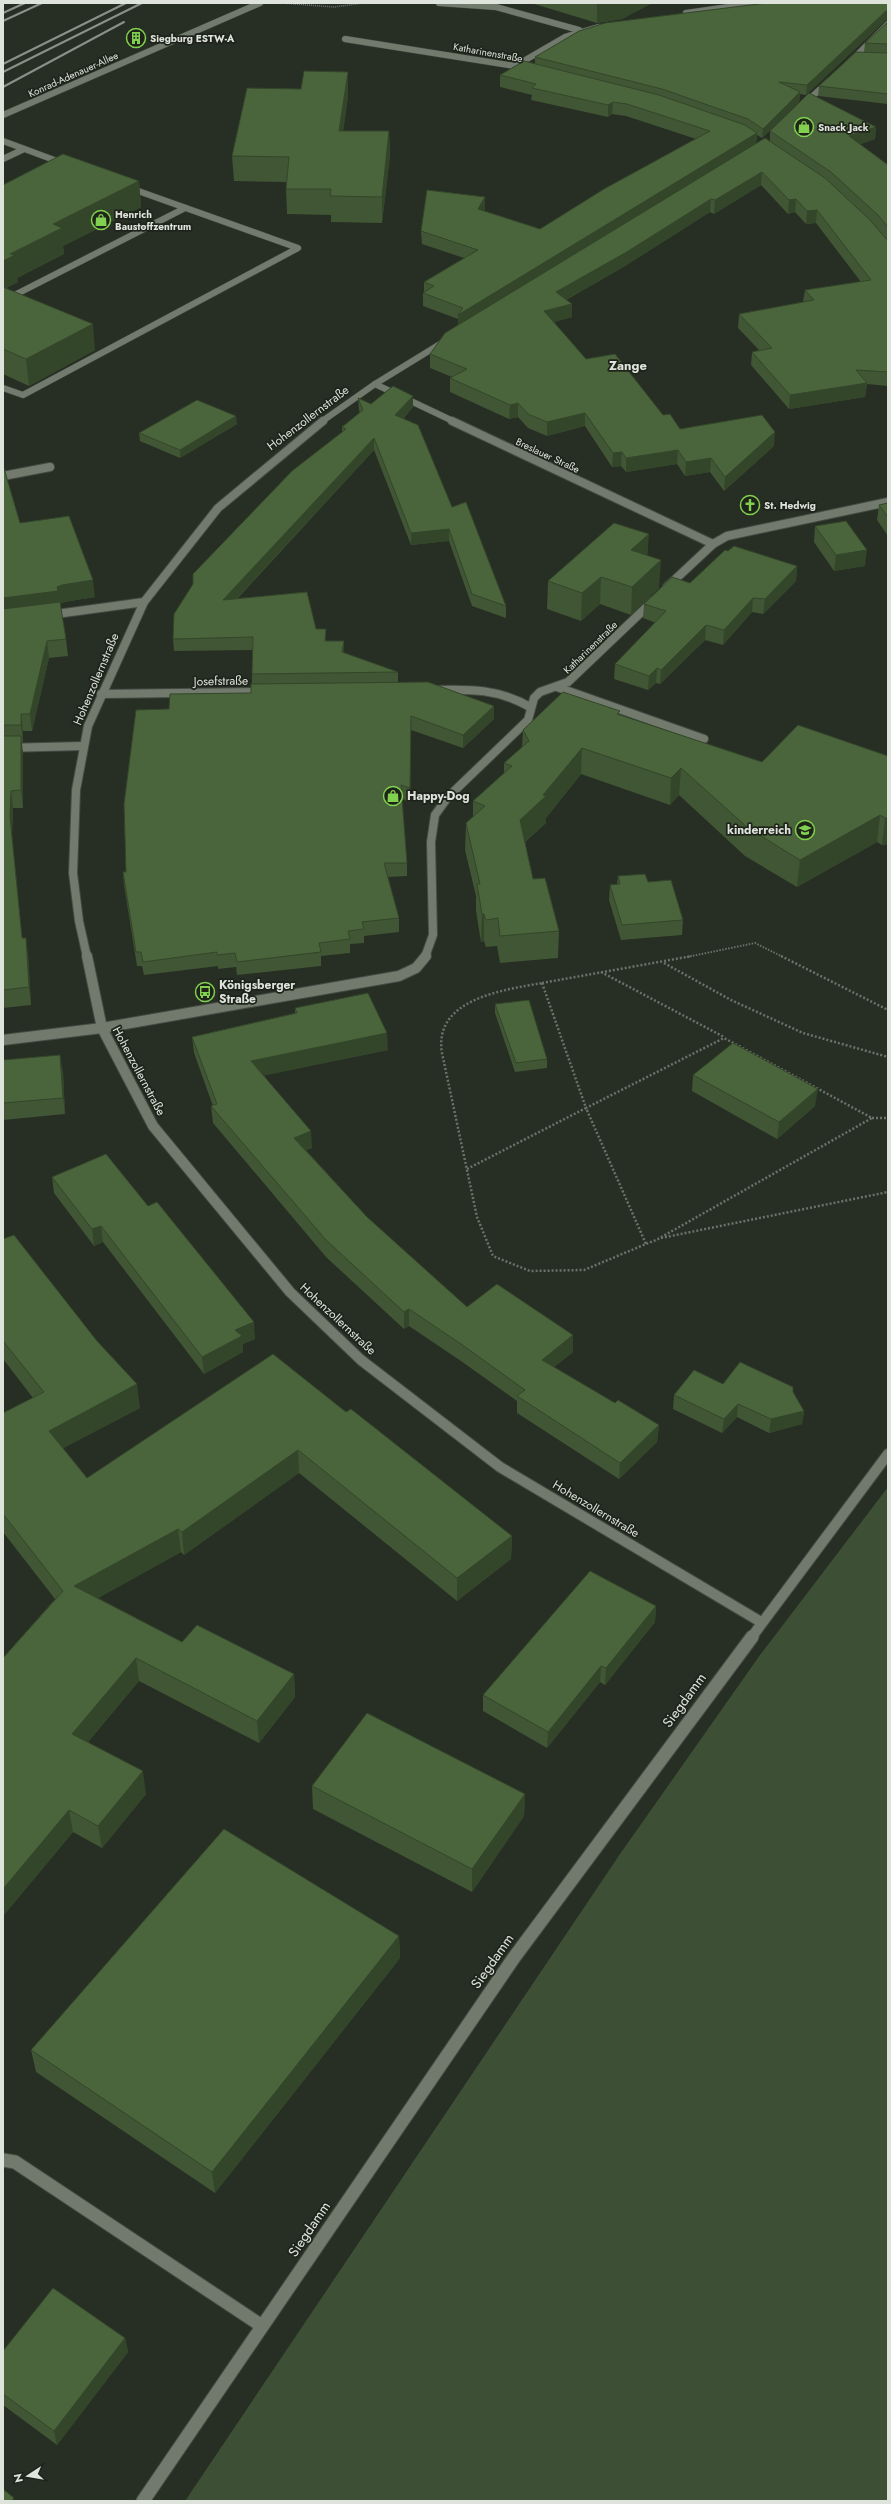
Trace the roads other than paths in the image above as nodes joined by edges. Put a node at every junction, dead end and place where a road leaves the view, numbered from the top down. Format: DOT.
graph roads {
  1 [pos="260,3"];
  2 [pos="439,3"];
  3 [pos="757,3"];
  4 [pos="732,5"];
  5 [pos="678,14"];
  6 [pos="888,24"];
  7 [pos="609,25"];
  8 [pos="579,30"];
  9 [pos="345,39"];
  10 [pos="856,56"];
  11 [pos="868,57"];
  12 [pos="515,66"];
  13 [pos="844,67"];
  14 [pos="522,68"];
  15 [pos="832,78"];
  16 [pos="797,111"];
  17 [pos="3,115"];
  18 [pos="3,141"];
  19 [pos="24,149"];
  20 [pos="3,159"];
  21 [pos="73,167"];
  22 [pos="118,184"];
  23 [pos="185,208"];
  24 [pos="3,301"];
  25 [pos="449,339"];
  26 [pos="375,384"];
  27 [pos="3,388"];
  28 [pos="50,467"];
  29 [pos="3,476"];
  30 [pos="888,502"];
  31 [pos="713,544"];
  32 [pos="144,602"];
  33 [pos="38,616"];
  34 [pos="557,687"];
  35 [pos="425,690"];
  36 [pos="275,692"];
  37 [pos="101,694"];
  38 [pos="530,707"];
  39 [pos="704,739"];
  40 [pos="84,746"];
  41 [pos="3,748"];
  42 [pos="102,1028"];
  43 [pos="3,1040"];
  44 [pos="888,1454"];
  45 [pos="761,1622"];
  46 [pos="3,2160"];
  47 [pos="262,2326"];
  48 [pos="143,2501"];
  1 -- 17 [label="street, Konrad-Adenauer-Allee"];
  2 -- 8 [label="street"];
  3 -- 4 [label="street"];
  4 -- 5 [label="street"];
  6 -- 10 [label="street"];
  7 -- 8 [label="street"];
  8 -- 12 [label="street"];
  9 -- 12 [label="street, Katharinenstraße"];
  10 -- 11 [label="street"];
  10 -- 13 [label="street"];
  12 -- 14 [label="street, Katharinenstraße"];
  15 -- 16 [label="street"];
  18 -- 19 [label="street"];
  19 -- 20 [label="street"];
  19 -- 21 [label="street"];
  22 -- 23 [label="street"];
  23 -- 24 [label="street"];
  23 -- 27 [label="street"];
  25 -- 26 [label="street, Hohenzollernstraße"];
  26 -- 31 [label="street, Breslauer Straße"];
  26 -- 32 [label="street, Hohenzollernstraße"];
  28 -- 29 [label="street"];
  30 -- 31 [label="street, Katharinenstraße"];
  31 -- 34 [label="street, Katharinenstraße"];
  32 -- 33 [label="street"];
  32 -- 37 [label="street, Hohenzollernstraße"];
  34 -- 38 [label="street, Katharinenstraße"];
  34 -- 39 [label="street"];
  35 -- 38 [label="street"];
  36 -- 37 [label="street, Josefstraße"];
  37 -- 40 [label="street, Hohenzollernstraße"];
  38 -- 42 [label="street, Katharinenstraße"];
  40 -- 41 [label="street"];
  40 -- 42 [label="street, Hohenzollernstraße"];
  42 -- 43 [label="street"];
  42 -- 45 [label="street, Hohenzollernstraße"];
  44 -- 45 [label="street, Siegdamm"];
  45 -- 47 [label="street, Siegdamm"];
  46 -- 47 [label="street"];
  47 -- 48 [label="street, Siegdamm"];
}
